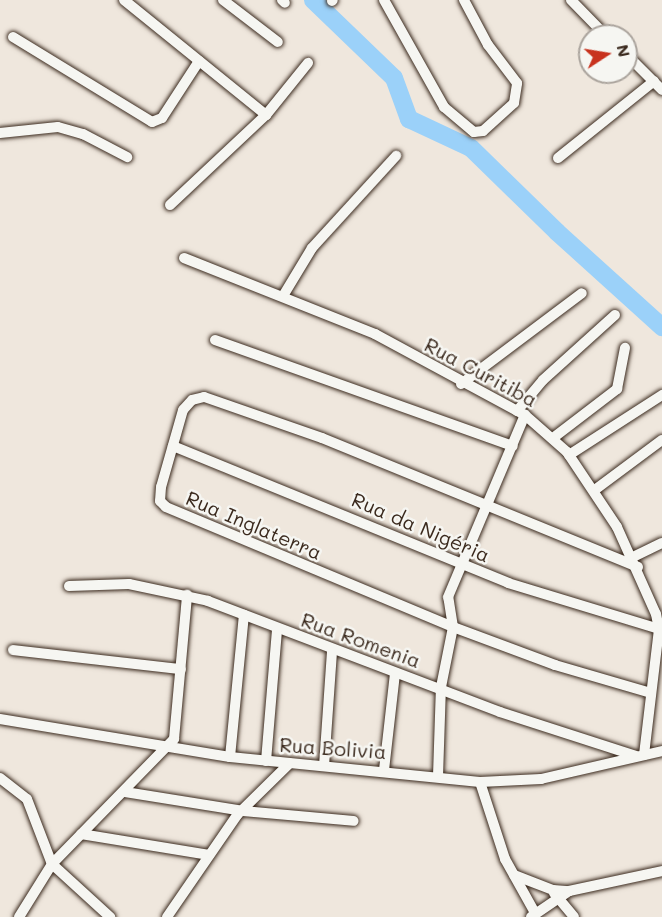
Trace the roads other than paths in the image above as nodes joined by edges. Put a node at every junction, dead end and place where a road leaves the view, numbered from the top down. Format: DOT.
graph roads {
  1 [pos="124,0"];
  2 [pos="223,0"];
  3 [pos="384,0"];
  4 [pos="464,0"];
  5 [pos="571,0"];
  6 [pos="594,24"];
  7 [pos="13,37"];
  8 [pos="278,42"];
  9 [pos="200,61"];
  10 [pos="308,63"];
  11 [pos="638,66"];
  12 [pos="654,81"];
  13 [pos="662,90"];
  14 [pos="266,115"];
  15 [pos="0,133"];
  16 [pos="396,156"];
  17 [pos="127,157"];
  18 [pos="558,158"];
  19 [pos="170,205"];
  20 [pos="184,258"];
  21 [pos="582,293"];
  22 [pos="283,296"];
  23 [pos="615,315"];
  24 [pos="215,340"];
  25 [pos="625,348"];
  26 [pos="461,384"];
  27 [pos="662,395"];
  28 [pos="521,413"];
  29 [pos="553,438"];
  30 [pos="662,440"];
  31 [pos="173,446"];
  32 [pos="513,446"];
  33 [pos="569,455"];
  34 [pos="596,489"];
  35 [pos="487,505"];
  36 [pos="662,543"];
  37 [pos="636,562"];
  38 [pos="461,565"];
  39 [pos="69,586"];
  40 [pos="187,595"];
  41 [pos="244,615"];
  42 [pos="453,627"];
  43 [pos="277,629"];
  44 [pos="661,632"];
  45 [pos="13,650"];
  46 [pos="332,651"];
  47 [pos="181,669"];
  48 [pos="395,673"];
  49 [pos="441,687"];
  50 [pos="651,693"];
  51 [pos="0,719"];
  52 [pos="171,746"];
  53 [pos="662,751"];
  54 [pos="640,756"];
  55 [pos="230,757"];
  56 [pos="266,761"];
  57 [pos="290,763"];
  58 [pos="324,766"];
  59 [pos="384,770"];
  60 [pos="438,776"];
  61 [pos="0,778"];
  62 [pos="480,782"];
  63 [pos="124,792"];
  64 [pos="243,811"];
  65 [pos="354,821"];
  66 [pos="81,834"];
  67 [pos="209,855"];
  68 [pos="52,864"];
  69 [pos="662,871"];
  70 [pos="514,875"];
  71 [pos="555,894"];
  72 [pos="533,915"];
  73 [pos="19,917"];
  74 [pos="110,917"];
  75 [pos="167,917"];
  76 [pos="574,917"];
  1 -- 9 [label="street"];
  2 -- 8 [label="street"];
  3 -- 4 [label="street"];
  5 -- 6 [label="street"];
  7 -- 9 [label="street"];
  9 -- 14 [label="street"];
  10 -- 14 [label="street"];
  11 -- 12 [label="street"];
  12 -- 13 [label="street"];
  12 -- 18 [label="street"];
  14 -- 19 [label="street"];
  15 -- 17 [label="street"];
  16 -- 22 [label="street"];
  20 -- 22 [label="street, Rua Curitiba"];
  21 -- 26 [label="street"];
  22 -- 26 [label="street, Rua Curitiba"];
  23 -- 28 [label="street"];
  24 -- 32 [label="street"];
  25 -- 29 [label="street"];
  26 -- 28 [label="street, Rua Curitiba"];
  27 -- 33 [label="street"];
  28 -- 29 [label="street, Rua Curitiba"];
  28 -- 32 [label="street"];
  29 -- 33 [label="street, Rua Curitiba"];
  30 -- 34 [label="street"];
  31 -- 35 [label="street, Rua Inglaterra"];
  31 -- 38 [label="street, Rua da Nigéria"];
  31 -- 42 [label="street, Rua Inglaterra"];
  32 -- 35 [label="street"];
  33 -- 34 [label="street, Rua Curitiba"];
  34 -- 37 [label="street, Rua Curitiba"];
  35 -- 37 [label="street, Rua Inglaterra"];
  35 -- 38 [label="street"];
  36 -- 37 [label="street"];
  37 -- 44 [label="street, Rua Curitiba"];
  38 -- 42 [label="street"];
  38 -- 44 [label="street, Rua da Nigéria"];
  39 -- 40 [label="street, Rua Romenia"];
  40 -- 41 [label="street, Rua Romenia"];
  40 -- 47 [label="street"];
  41 -- 43 [label="street, Rua Romenia"];
  41 -- 55 [label="street"];
  42 -- 49 [label="street"];
  42 -- 50 [label="street, Rua Inglaterra"];
  43 -- 46 [label="street, Rua Romenia"];
  43 -- 56 [label="street"];
  44 -- 50 [label="street, Rua Curitiba"];
  45 -- 47 [label="street"];
  46 -- 48 [label="street, Rua Romenia"];
  46 -- 58 [label="street"];
  47 -- 52 [label="street"];
  48 -- 49 [label="street, Rua Romenia"];
  48 -- 59 [label="street"];
  49 -- 54 [label="street, Rua Romenia"];
  49 -- 60 [label="street"];
  50 -- 54 [label="street, Rua Curitiba"];
  51 -- 52 [label="street, Rua Bolivia"];
  52 -- 55 [label="street, Rua Bolivia"];
  52 -- 63 [label="street"];
  53 -- 54 [label="street, Rua Bolivia"];
  54 -- 62 [label="street, Rua Bolivia"];
  55 -- 56 [label="street, Rua Bolivia"];
  56 -- 57 [label="street, Rua Bolivia"];
  57 -- 58 [label="street, Rua Bolivia"];
  57 -- 64 [label="street"];
  58 -- 59 [label="street, Rua Bolivia"];
  59 -- 60 [label="street, Rua Bolivia"];
  60 -- 62 [label="street, Rua Bolivia"];
  61 -- 68 [label="street"];
  62 -- 70 [label="street"];
  63 -- 64 [label="street"];
  63 -- 66 [label="street"];
  64 -- 65 [label="street"];
  64 -- 67 [label="street"];
  66 -- 67 [label="street"];
  66 -- 68 [label="street"];
  67 -- 75 [label="street"];
  68 -- 73 [label="street"];
  68 -- 74 [label="street"];
  69 -- 71 [label="street"];
  70 -- 71 [label="street"];
  70 -- 72 [label="street"];
  71 -- 72 [label="street"];
  71 -- 76 [label="street"];
}
